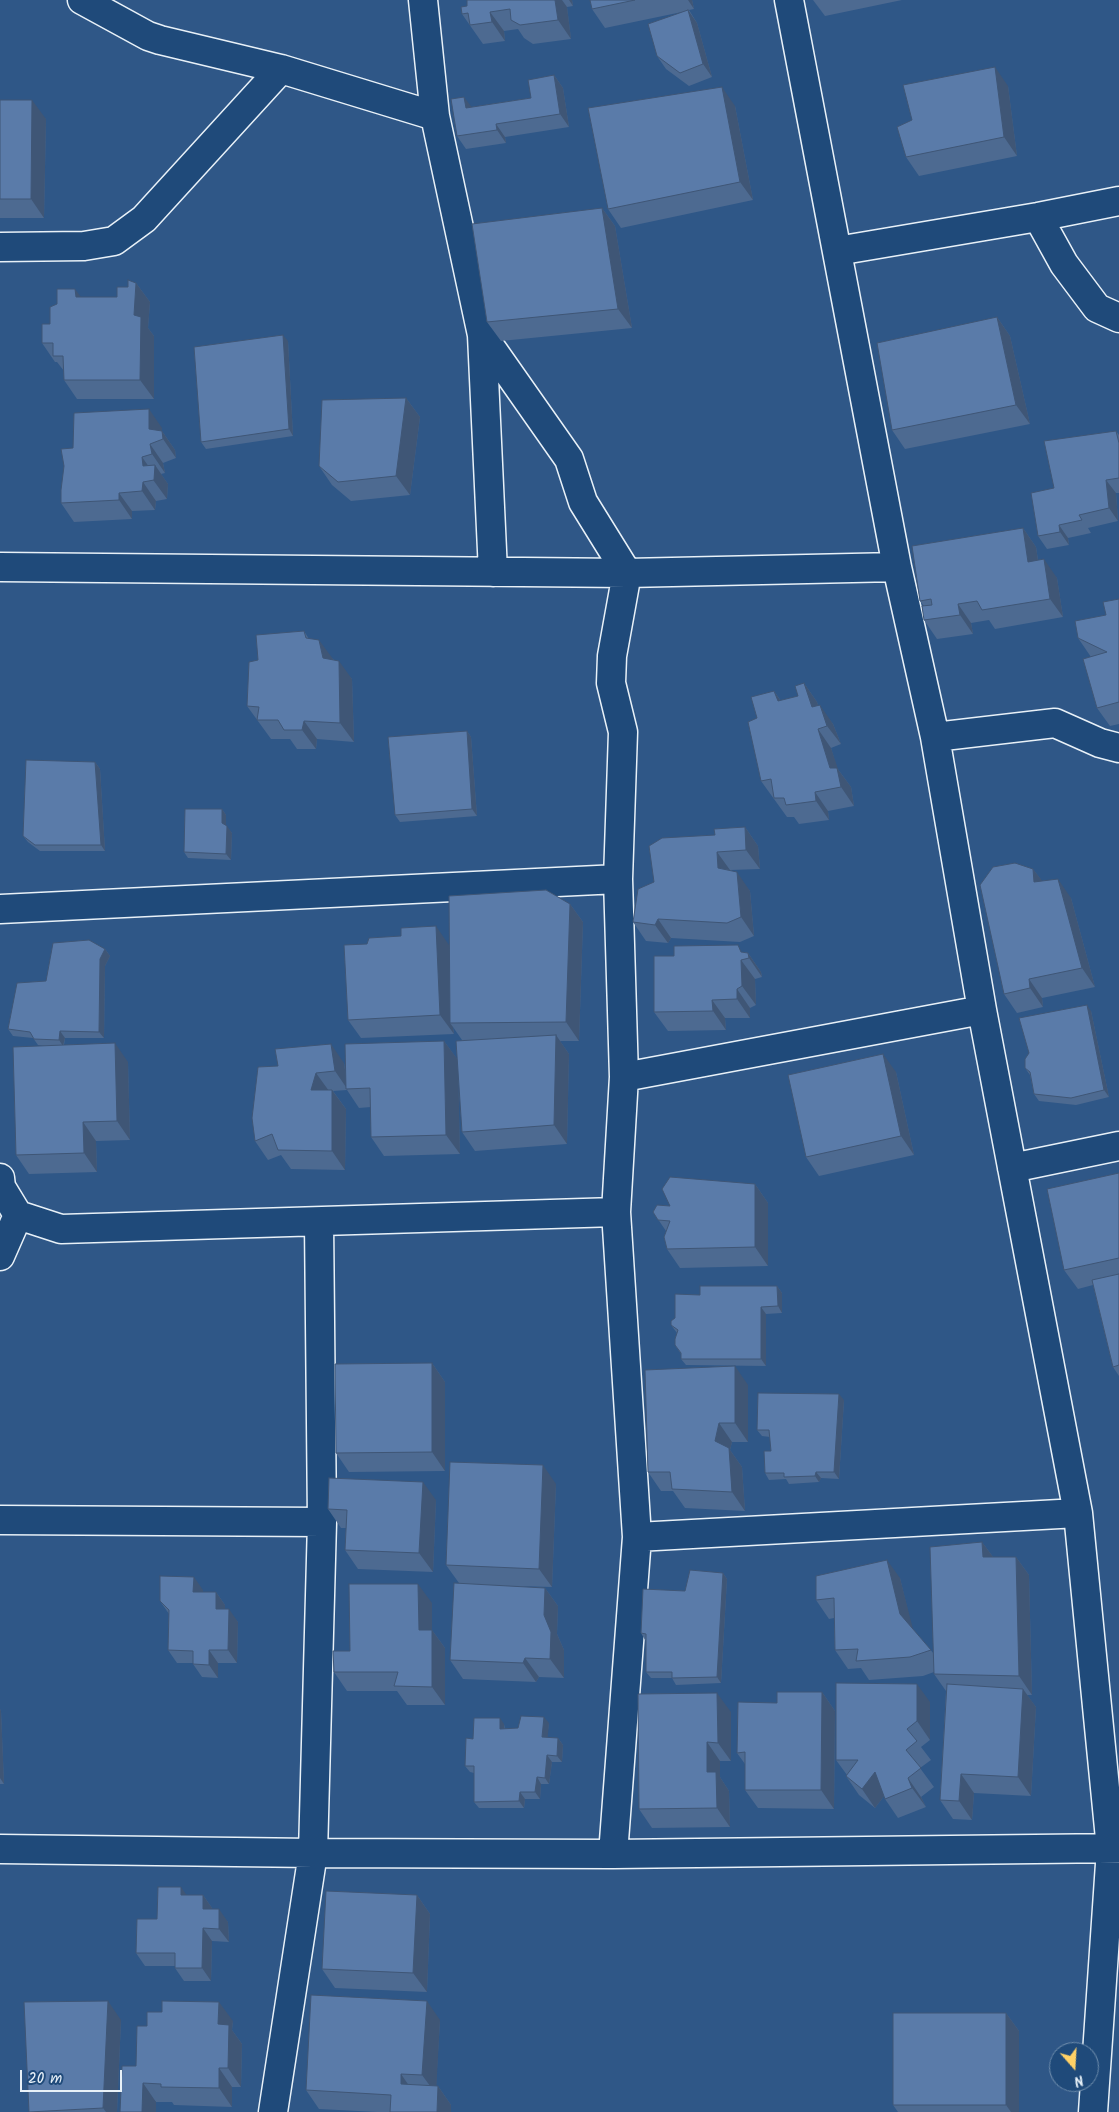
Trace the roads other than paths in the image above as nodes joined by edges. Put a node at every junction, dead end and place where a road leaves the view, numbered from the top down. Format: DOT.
graph roads {
  1 [pos="82,0"];
  2 [pos="423,0"];
  3 [pos="789,0"];
  4 [pos="282,69"];
  5 [pos="435,116"];
  6 [pos="1119,201"];
  7 [pos="1038,217"];
  8 [pos="0,247"];
  9 [pos="837,251"];
  10 [pos="1119,318"];
  11 [pos="482,335"];
  12 [pos="0,567"];
  13 [pos="897,567"];
  14 [pos="493,572"];
  15 [pos="627,574"];
  16 [pos="935,736"];
  17 [pos="1119,748"];
  18 [pos="618,879"];
  19 [pos="0,909"];
  20 [pos="982,1010"];
  21 [pos="624,1077"];
  22 [pos="1119,1146"];
  23 [pos="1012,1168"];
  24 [pos="0,1178"];
  25 [pos="616,1212"];
  26 [pos="18,1215"];
  27 [pos="319,1222"];
  28 [pos="0,1256"];
  29 [pos="1078,1513"];
  30 [pos="0,1520"];
  31 [pos="322,1522"];
  32 [pos="637,1537"];
  33 [pos="0,1848"];
  34 [pos="1115,1849"];
  35 [pos="313,1853"];
  36 [pos="613,1854"];
  37 [pos="273,2112"];
  38 [pos="1093,2112"];
  1 -- 4 [label="street"];
  2 -- 5 [label="street"];
  3 -- 9 [label="street"];
  4 -- 5 [label="street"];
  4 -- 8 [label="street"];
  5 -- 11 [label="street"];
  6 -- 7 [label="street"];
  7 -- 9 [label="street"];
  7 -- 10 [label="street"];
  9 -- 13 [label="street"];
  11 -- 14 [label="street"];
  11 -- 15 [label="street"];
  12 -- 14 [label="street"];
  13 -- 15 [label="street"];
  13 -- 16 [label="street"];
  14 -- 15 [label="street"];
  15 -- 18 [label="street"];
  16 -- 17 [label="street"];
  16 -- 20 [label="street"];
  18 -- 19 [label="street"];
  18 -- 21 [label="street"];
  20 -- 21 [label="street"];
  20 -- 23 [label="street"];
  21 -- 25 [label="street"];
  22 -- 23 [label="street"];
  23 -- 29 [label="street"];
  24 -- 26 [label="street"];
  25 -- 27 [label="street"];
  25 -- 32 [label="street"];
  26 -- 27 [label="street"];
  26 -- 28 [label="street"];
  27 -- 31 [label="street"];
  29 -- 32 [label="street"];
  29 -- 34 [label="street"];
  30 -- 31 [label="street"];
  31 -- 35 [label="street"];
  32 -- 36 [label="street"];
  33 -- 35 [label="street"];
  34 -- 36 [label="street"];
  34 -- 38 [label="street"];
  35 -- 36 [label="street"];
  35 -- 37 [label="street"];
}
